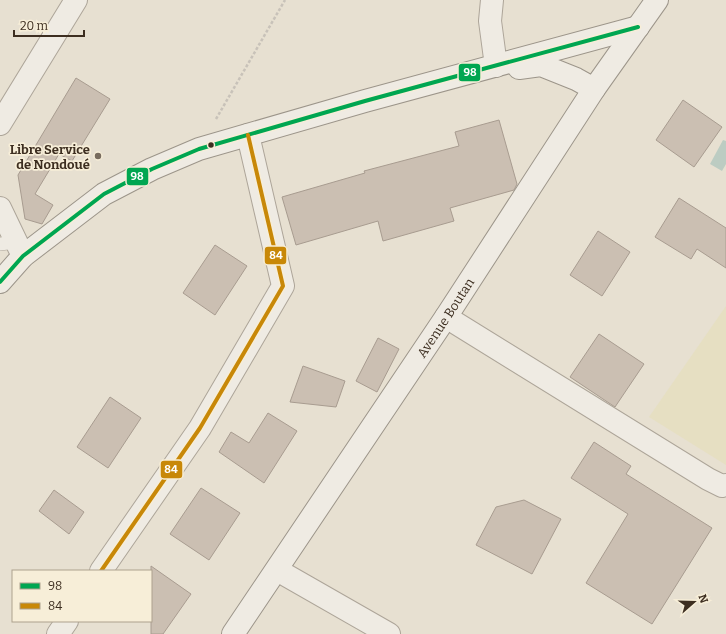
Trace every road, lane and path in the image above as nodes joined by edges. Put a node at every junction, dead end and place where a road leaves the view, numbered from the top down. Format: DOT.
graph roads {
  1 [pos="76,0"];
  2 [pos="285,0"];
  3 [pos="492,0"];
  4 [pos="657,0"];
  5 [pos="638,27"];
  6 [pos="490,68"];
  7 [pos="594,89"];
  8 [pos="0,124"];
  9 [pos="248,136"];
  10 [pos="199,149"];
  11 [pos="0,208"];
  12 [pos="13,248"];
  13 [pos="0,282"];
  14 [pos="446,317"];
  15 [pos="726,485"];
  16 [pos="102,570"];
  17 [pos="276,570"];
  18 [pos="66,622"];
  19 [pos="58,634"];
  20 [pos="233,634"];
  21 [pos="390,634"];
  1 -- 8 [label="street"];
  2 -- 10 [label="path"];
  3 -- 6 [label="street"];
  4 -- 5 [label="street, Avenue Boutan"];
  5 -- 6 [label="street"];
  5 -- 7 [label="street, Avenue Boutan"];
  6 -- 7 [label="street"];
  6 -- 9 [label="street"];
  7 -- 14 [label="street, Avenue Boutan"];
  9 -- 10 [label="street"];
  9 -- 16 [label="street"];
  10 -- 12 [label="street"];
  11 -- 12 [label="street"];
  12 -- 13 [label="street"];
  14 -- 15 [label="street"];
  14 -- 17 [label="street, Avenue Boutan"];
  17 -- 20 [label="street, Avenue Boutan"];
  17 -- 21 [label="street"];
  18 -- 19 [label="street"];
}
